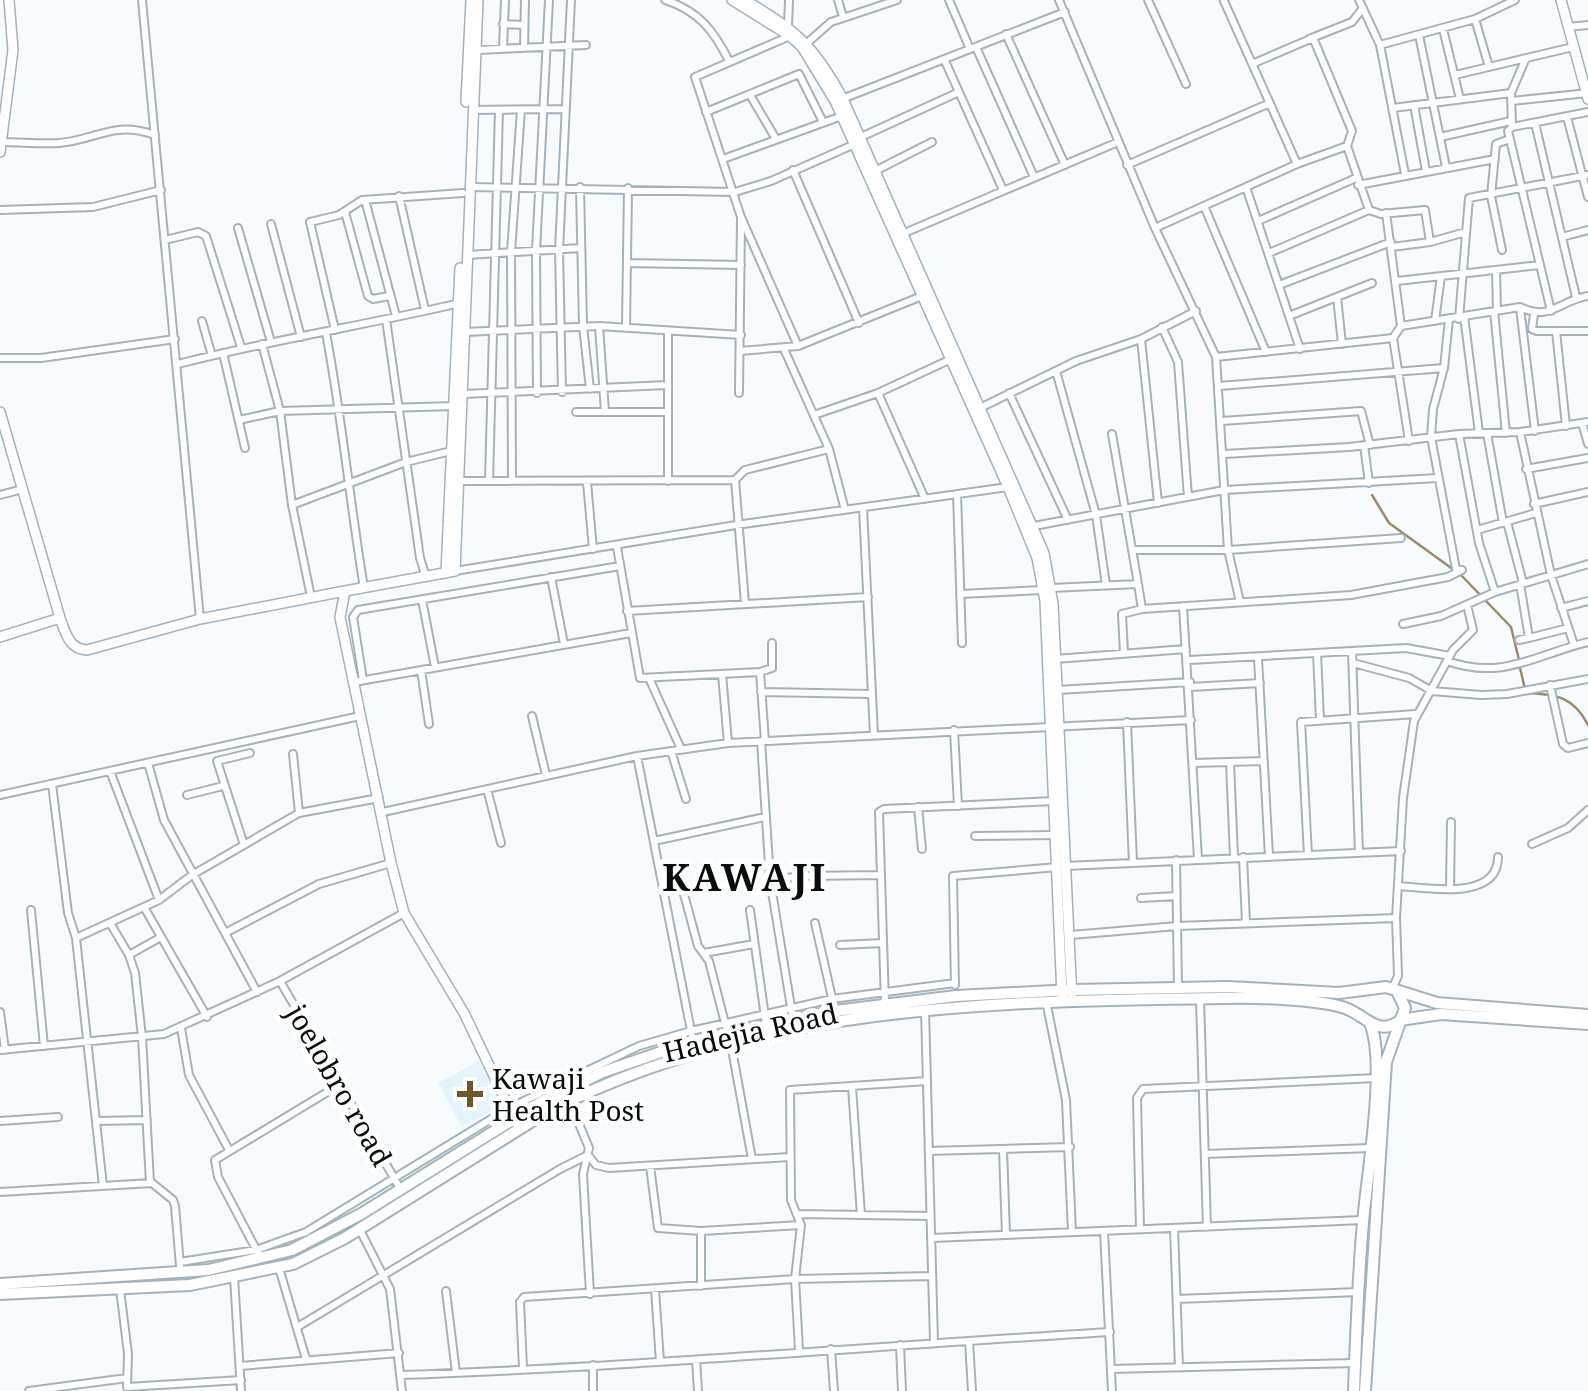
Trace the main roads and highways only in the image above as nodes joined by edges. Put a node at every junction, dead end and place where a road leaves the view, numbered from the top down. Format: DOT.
graph roads {
  1 [pos="1394,989"];
  2 [pos="1372,990"];
  3 [pos="1067,996"];
  4 [pos="1588,1015"];
  5 [pos="1367,1019"];
  6 [pos="1399,1021"];
  7 [pos="1588,1024"];
  8 [pos="728,1033"];
  9 [pos="183,1269"];
  10 [pos="0,1284"];
  11 [pos="190,1285"];
  12 [pos="0,1294"];
  13 [pos="1354,1391"];
  14 [pos="1365,1391"];
  1 -- 2 [label="main road"];
  1 -- 4 [label="main road"];
  1 -- 6 [label="main road"];
  2 -- 3 [label="main road, Hadejia Road"];
  2 -- 5 [label="main road"];
  3 -- 5 [label="main road, Hadejia Road"];
  3 -- 8 [label="main road, Hadejia Road"];
  3 -- 8 [label="main road, Hadejia Road"];
  5 -- 6 [label="main road"];
  5 -- 13 [label="main road"];
  6 -- 7 [label="main road"];
  6 -- 14 [label="main road"];
  8 -- 9 [label="main road, Hadejia Road"];
  8 -- 11 [label="main road, Hadejia Road"];
  9 -- 10 [label="main road, Hadejia Road"];
  9 -- 11 [label="main road"];
  11 -- 12 [label="main road, Hadejia Road"];
}
